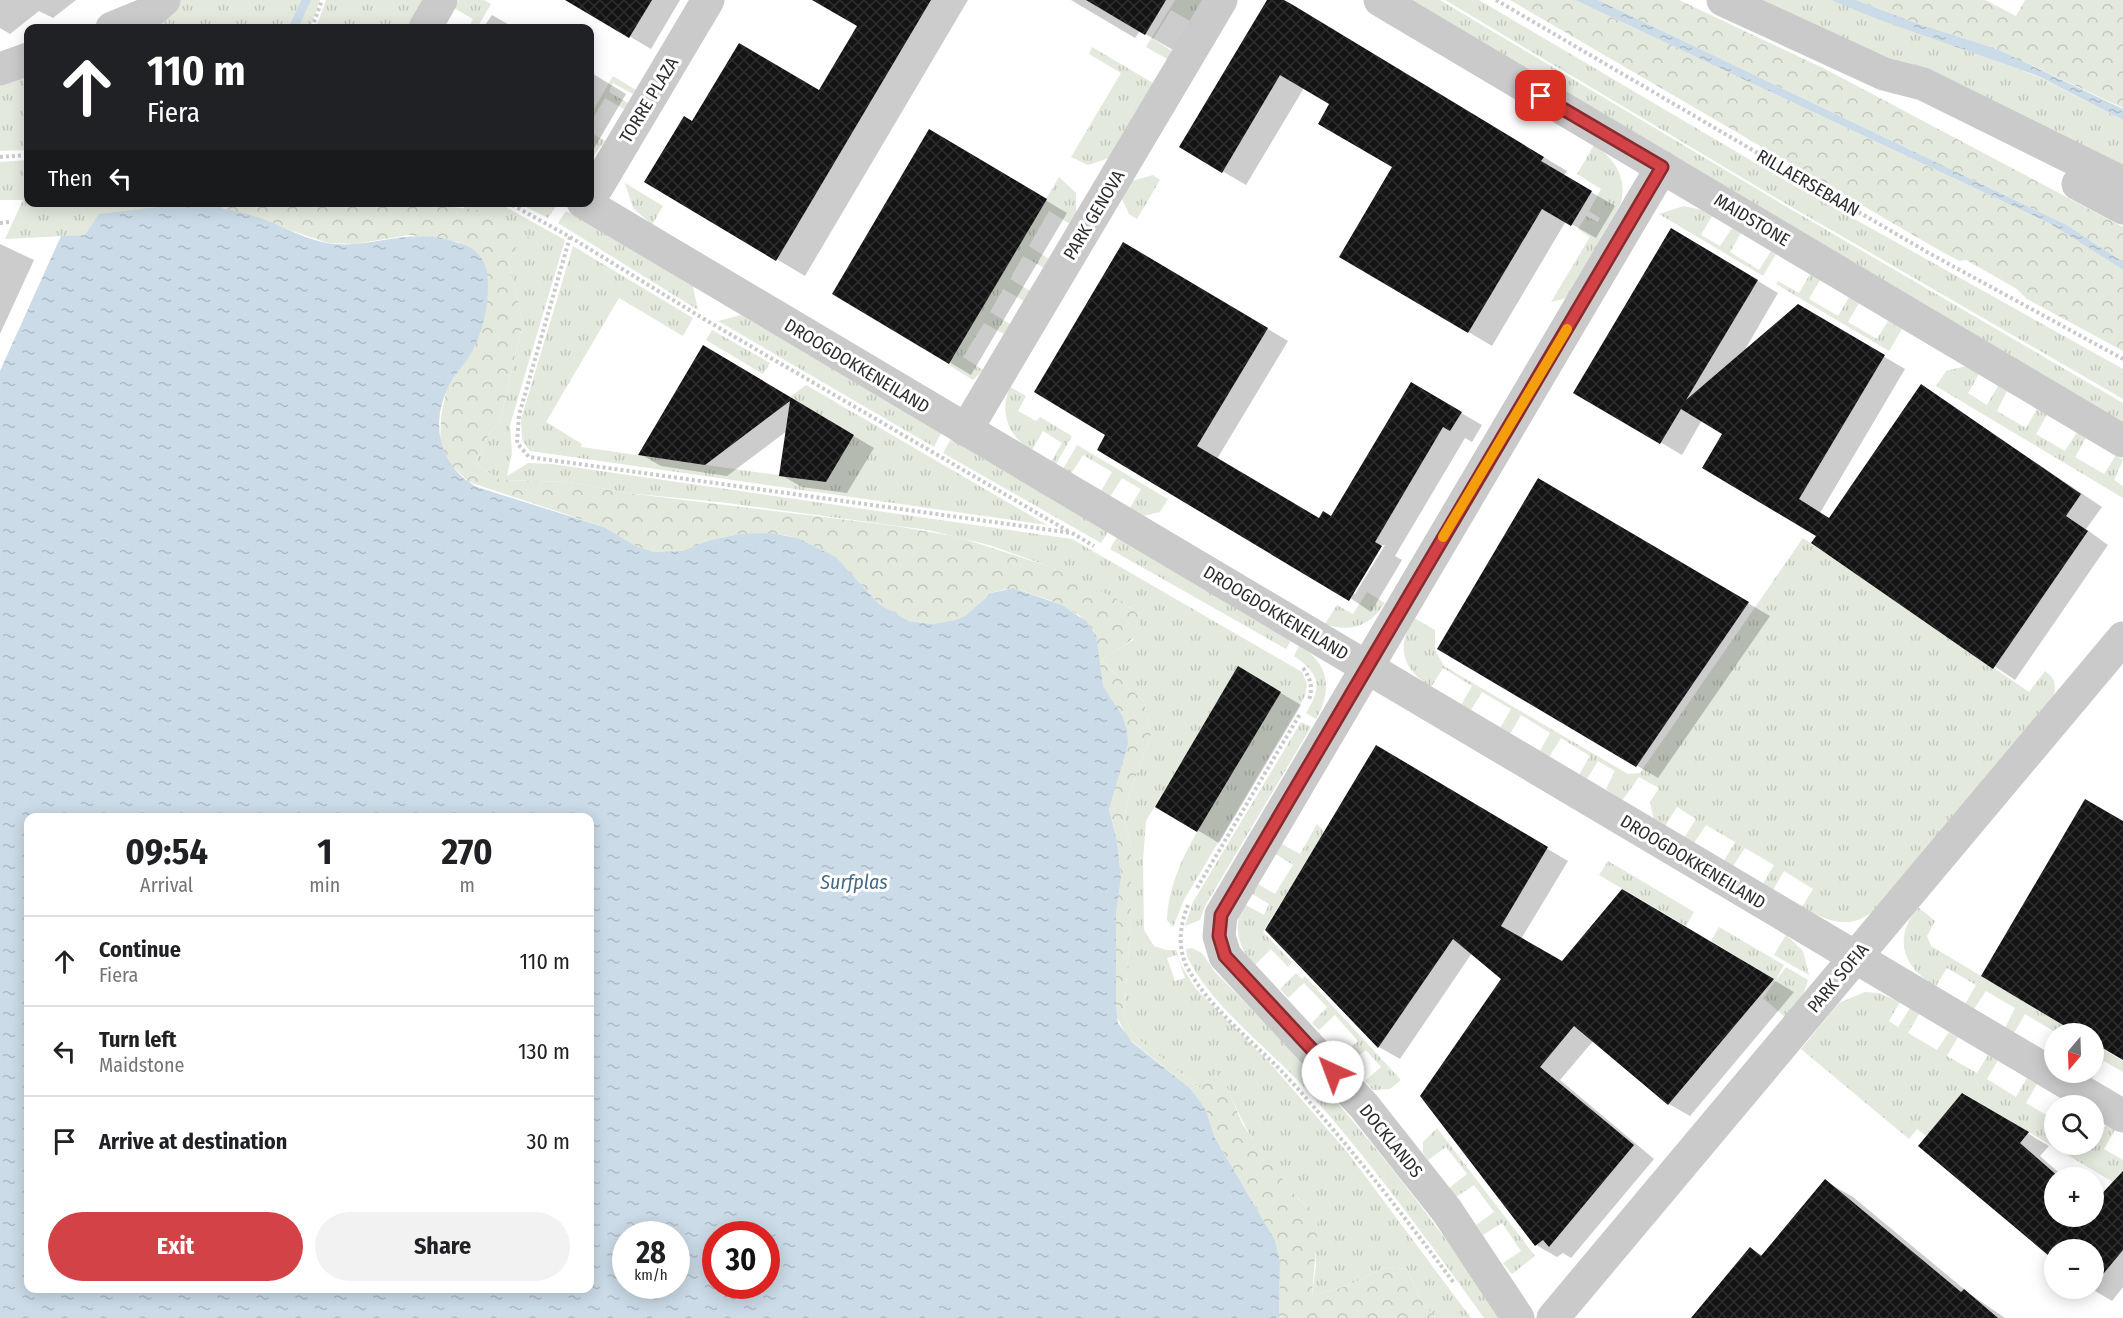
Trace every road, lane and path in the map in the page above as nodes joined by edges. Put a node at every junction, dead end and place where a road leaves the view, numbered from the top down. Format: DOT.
graph roads {
  1 [pos="164,0"];
  2 [pos="322,0"];
  3 [pos="441,0"];
  4 [pos="708,0"];
  5 [pos="1221,0"];
  6 [pos="1380,0"];
  7 [pos="1496,0"];
  8 [pos="1722,0"];
  9 [pos="122,24"];
  10 [pos="313,24"];
  11 [pos="427,24"];
  12 [pos="24,60"];
  13 [pos="0,69"];
  14 [pos="1884,74"];
  15 [pos="24,155"];
  16 [pos="0,158"];
  17 [pos="1662,167"];
  18 [pos="2123,183"];
  19 [pos="594,189"];
  20 [pos="516,207"];
  21 [pos="594,207"];
  22 [pos="2123,208"];
  23 [pos="0,222"];
  24 [pos="9,222"];
  25 [pos="570,237"];
  26 [pos="2123,359"];
  27 [pos="966,430"];
  28 [pos="2123,441"];
  29 [pos="1121,522"];
  30 [pos="1072,533"];
  31 [pos="2123,638"];
  32 [pos="1299,665"];
  33 [pos="1366,667"];
  34 [pos="1856,958"];
  35 [pos="2123,1116"];
  36 [pos="1460,1293"];
  37 [pos="1518,1318"];
  38 [pos="1553,1318"];
  1 -- 9 [label="street"];
  2 -- 10 [label="path"];
  3 -- 11 [label="street"];
  4 -- 19 [label="street, TORRE PLAZA"];
  5 -- 27 [label="street, PARK GENOVA"];
  6 -- 17 [label="street, MAIDSTONE"];
  7 -- 26 [label="path, RILLAERSEBAAN"];
  8 -- 14 [label="street"];
  12 -- 13 [label="street"];
  14 -- 18 [label="street"];
  14 -- 22 [label="street"];
  15 -- 16 [label="path"];
  17 -- 28 [label="street, MAIDSTONE"];
  17 -- 33 [label="street, DOCKLANDS"];
  20 -- 25 [label="path"];
  21 -- 27 [label="street, DROOGDOKKENEILAND"];
  23 -- 24 [label="path"];
  25 -- 30 [label="path"];
  25 -- 30 [label="path"];
  27 -- 29 [label="street, DROOGDOKKENEILAND"];
  29 -- 30 [label="path"];
  29 -- 33 [label="street, DROOGDOKKENEILAND"];
  31 -- 34 [label="street, PARK SOFIA"];
  32 -- 36 [label="path"];
  33 -- 34 [label="street, DROOGDOKKENEILAND"];
  33 -- 37 [label="street, DOCKLANDS"];
  34 -- 35 [label="street, DROOGDOKKENEILAND"];
  34 -- 38 [label="street, PARK SOFIA"];
}
